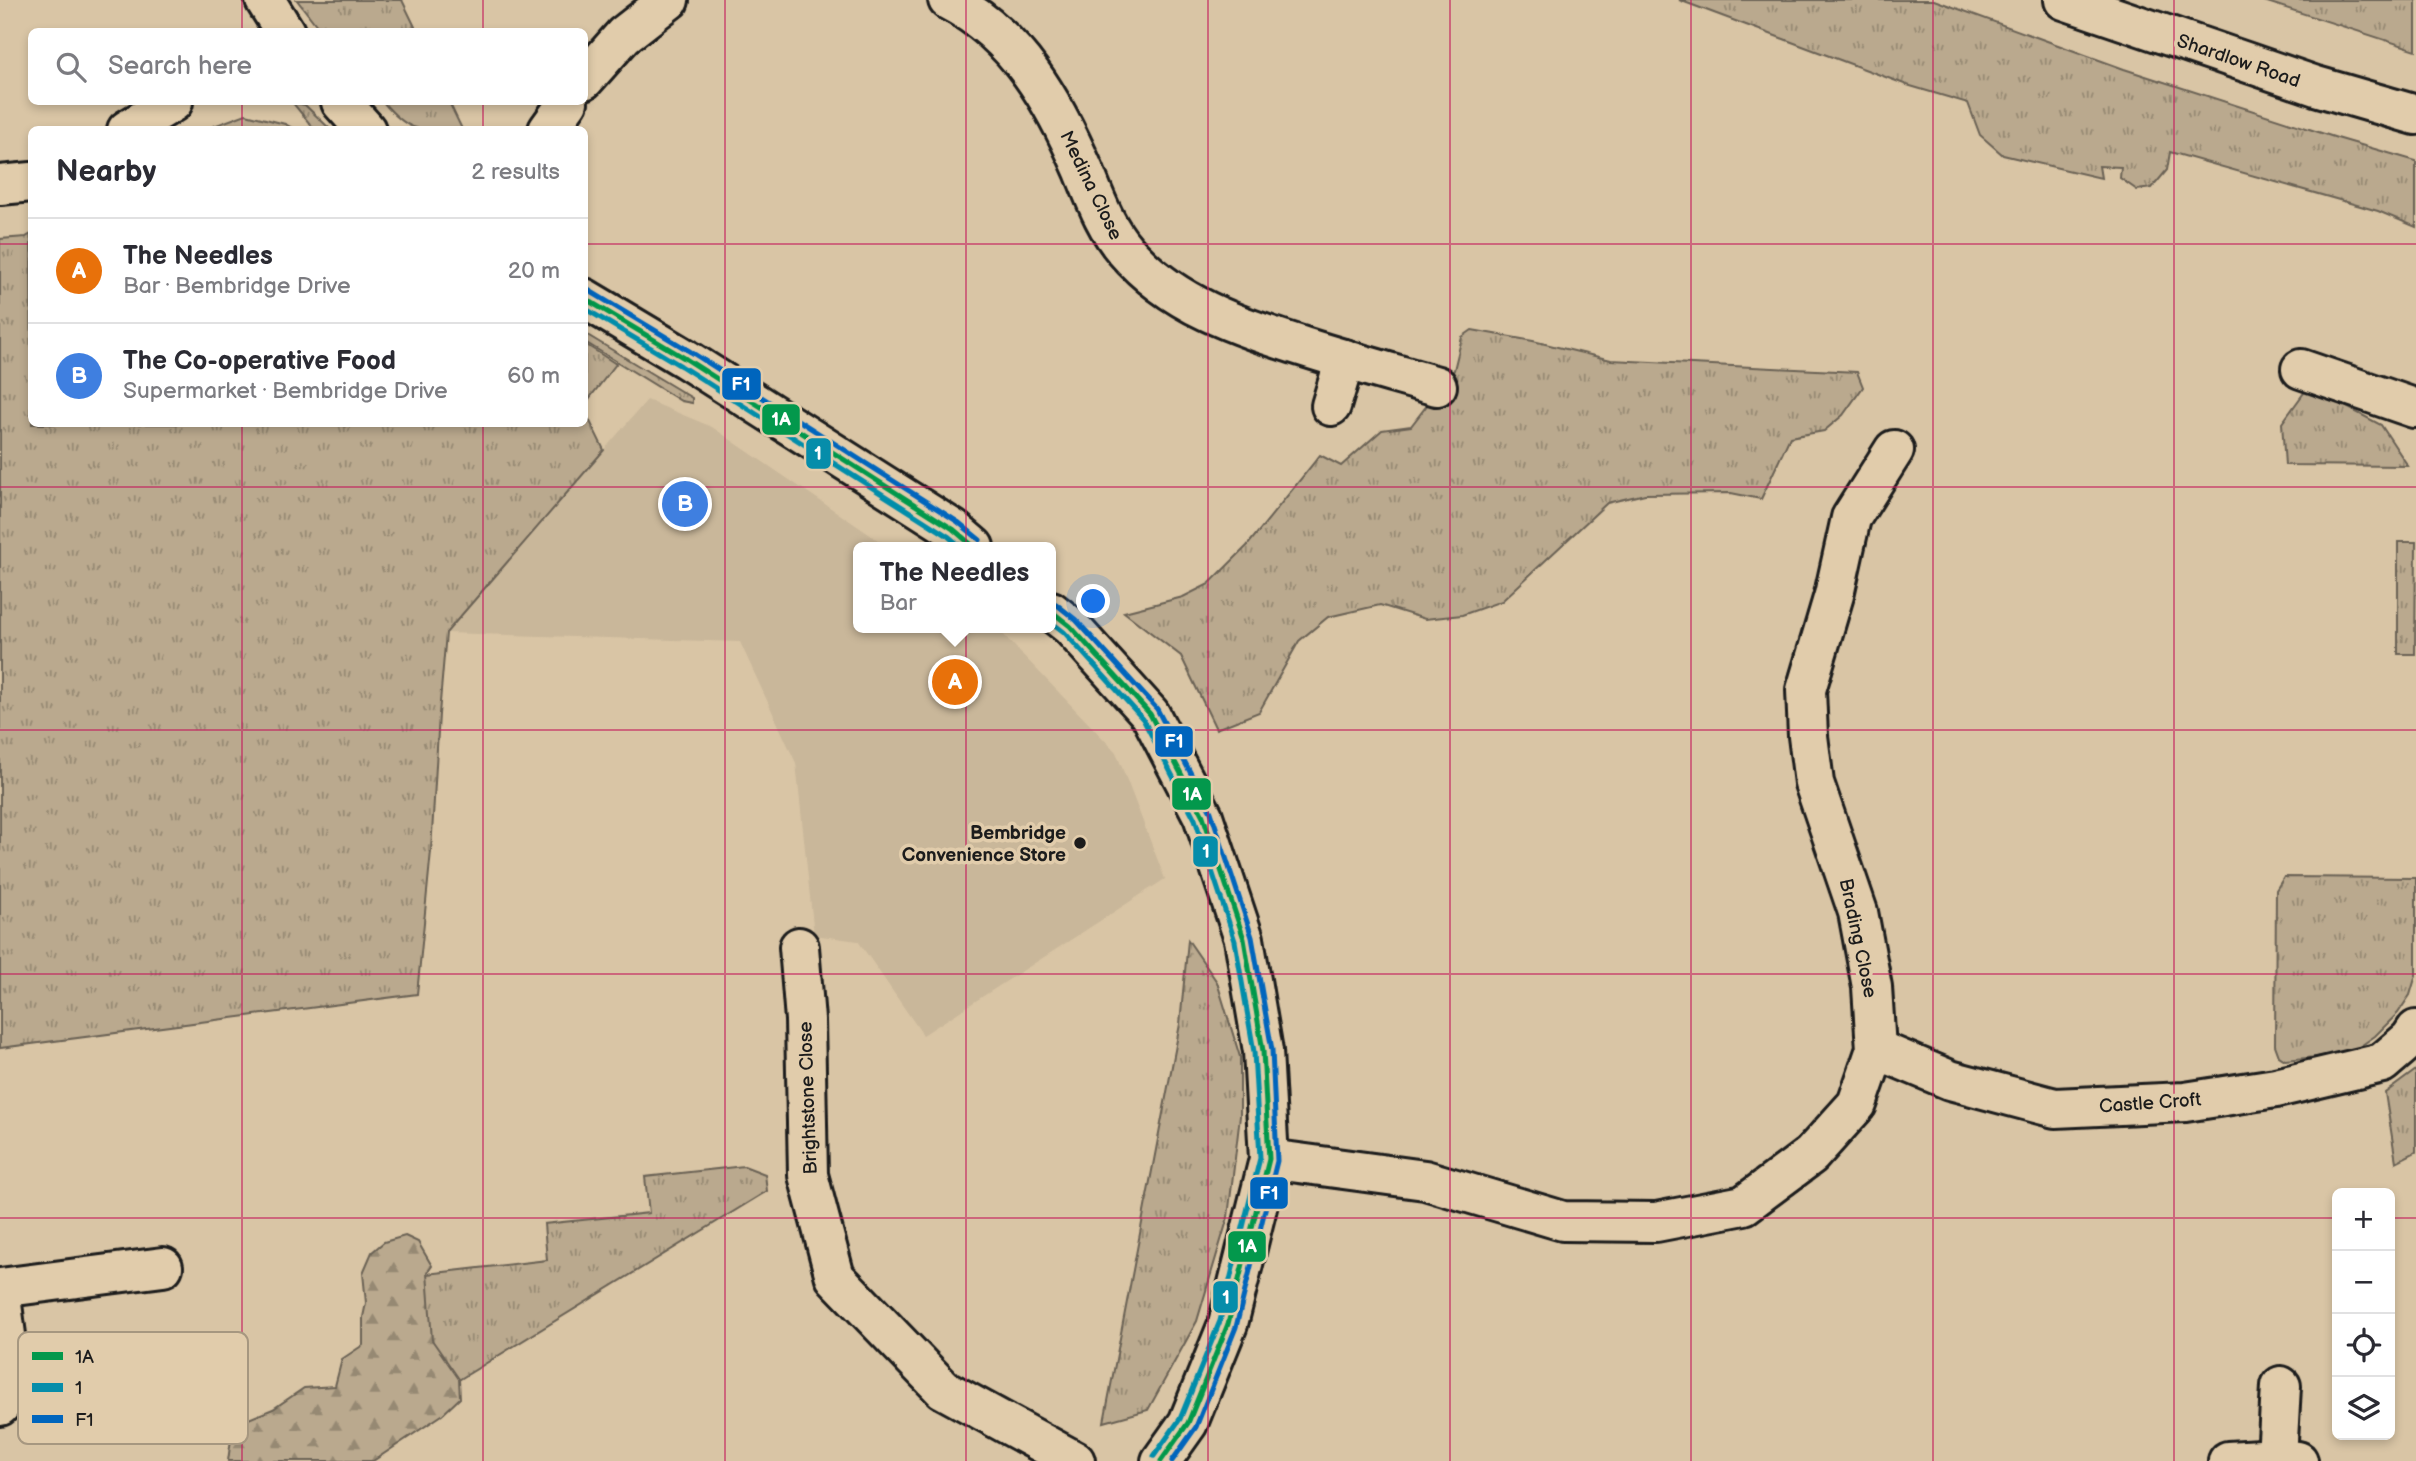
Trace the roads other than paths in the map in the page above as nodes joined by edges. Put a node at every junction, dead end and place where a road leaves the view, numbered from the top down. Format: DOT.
graph roads {
  1 [pos="265,0"];
  2 [pos="669,0"];
  3 [pos="948,0"];
  4 [pos="2064,0"];
  5 [pos="282,28"];
  6 [pos="588,76"];
  7 [pos="168,105"];
  8 [pos="344,105"];
  9 [pos="567,105"];
  10 [pos="2416,115"];
  11 [pos="134,126"];
  12 [pos="362,126"];
  13 [pos="551,126"];
  14 [pos="28,182"];
  15 [pos="0,186"];
  16 [pos="588,300"];
  17 [pos="1345,359"];
  18 [pos="2301,369"];
  19 [pos="1437,386"];
  20 [pos="1331,407"];
  21 [pos="2415,410"];
  22 [pos="1894,450"];
  23 [pos="968,542"];
  24 [pos="1056,615"];
  25 [pos="799,947"];
  26 [pos="2416,1030"];
  27 [pos="1876,1049"];
  28 [pos="1269,1159"];
  29 [pos="163,1267"];
  30 [pos="0,1288"];
  31 [pos="2281,1387"];
  32 [pos="0,1406"];
  33 [pos="2288,1460"];
  34 [pos="1075,1461"];
  35 [pos="1160,1461"];
  36 [pos="2228,1461"];
  1 -- 5 [label="street"];
  2 -- 6 [label="street"];
  3 -- 17 [label="street, Medina Close"];
  4 -- 10 [label="street, Shardlow Road"];
  7 -- 11 [label="street"];
  8 -- 12 [label="street"];
  9 -- 13 [label="street"];
  14 -- 15 [label="street"];
  16 -- 23 [label="street"];
  17 -- 19 [label="street, Medina Close"];
  17 -- 20 [label="street"];
  18 -- 21 [label="street"];
  22 -- 27 [label="street, Brading Close"];
  24 -- 28 [label="street"];
  25 -- 34 [label="street, Brightstone Close"];
  26 -- 27 [label="street, Castle Croft"];
  27 -- 28 [label="street, Brading Close"];
  28 -- 35 [label="street"];
  29 -- 30 [label="street"];
  30 -- 32 [label="street"];
  31 -- 33 [label="street"];
  33 -- 36 [label="street"];
}
